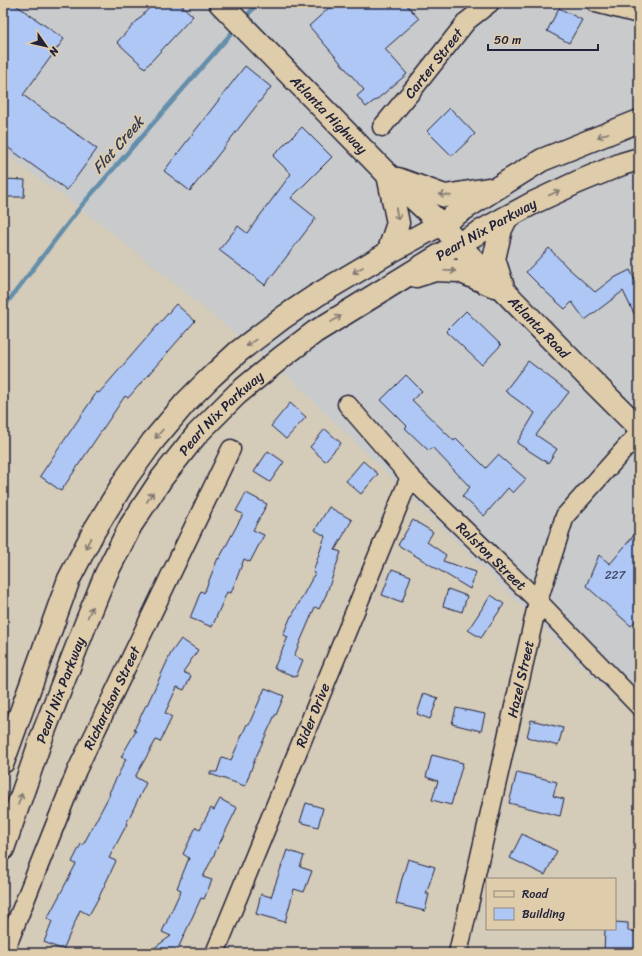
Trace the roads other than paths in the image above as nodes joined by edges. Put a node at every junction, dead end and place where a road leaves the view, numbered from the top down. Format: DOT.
graph roads {
  1 [pos="490,3"];
  2 [pos="596,3"];
  3 [pos="226,9"];
  4 [pos="639,14"];
  5 [pos="639,121"];
  6 [pos="382,127"];
  7 [pos="639,159"];
  8 [pos="388,176"];
  9 [pos="497,188"];
  10 [pos="507,217"];
  11 [pos="441,224"];
  12 [pos="458,244"];
  13 [pos="388,252"];
  14 [pos="398,281"];
  15 [pos="504,290"];
  16 [pos="347,404"];
  17 [pos="639,428"];
  18 [pos="639,433"];
  19 [pos="231,449"];
  20 [pos="410,477"];
  21 [pos="538,601"];
  22 [pos="639,706"];
  23 [pos="3,762"];
  24 [pos="3,849"];
  25 [pos="4,953"];
  26 [pos="215,953"];
  27 [pos="458,953"];
  1 -- 6 [label="street, Carter Street"];
  2 -- 4 [label="street"];
  3 -- 8 [label="main road, Atlanta Highway"];
  5 -- 9 [label="main road, Pearl Nix Parkway, one-way"];
  10 -- 7 [label="main road, Pearl Nix Parkway, one-way"];
  9 -- 8 [label="main road, one-way"];
  8 -- 11 [label="main road, Atlanta Highway"];
  8 -- 13 [label="main road, one-way"];
  9 -- 11 [label="main road, Pearl Nix Parkway"];
  10 -- 12 [label="main road, Pearl Nix Parkway"];
  10 -- 15 [label="main road"];
  11 -- 12 [label="main road, Atlanta Road"];
  11 -- 13 [label="main road, Pearl Nix Parkway"];
  12 -- 14 [label="main road, Pearl Nix Parkway"];
  12 -- 15 [label="main road, Atlanta Road"];
  13 -- 23 [label="main road, Pearl Nix Parkway, one-way"];
  14 -- 15 [label="main road, one-way"];
  24 -- 14 [label="main road, Pearl Nix Parkway, one-way"];
  15 -- 17 [label="main road, Atlanta Road"];
  16 -- 20 [label="street, Ralston Street"];
  18 -- 21 [label="street, Hazel Street"];
  19 -- 25 [label="street, Richardson Street"];
  20 -- 21 [label="street, Ralston Street"];
  20 -- 26 [label="street, Rider Drive"];
  21 -- 22 [label="street, Ralston Street"];
  21 -- 27 [label="street, Hazel Street"];
}
